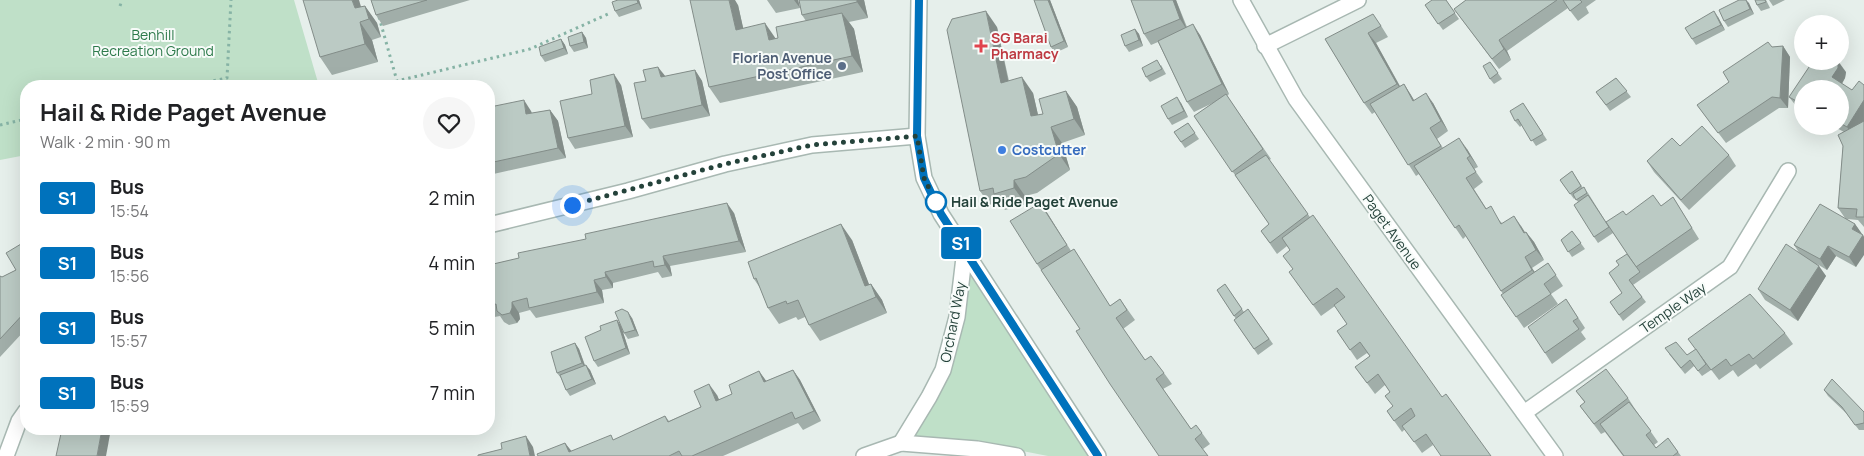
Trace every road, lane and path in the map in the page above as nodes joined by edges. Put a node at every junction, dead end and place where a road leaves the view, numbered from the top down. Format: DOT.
graph roads {
  1 [pos="122,0"];
  2 [pos="232,0"];
  3 [pos="1241,0"];
  4 [pos="1358,0"];
  5 [pos="921,1"];
  6 [pos="120,6"];
  7 [pos="376,9"];
  8 [pos="608,14"];
  9 [pos="1265,46"];
  10 [pos="217,80"];
  11 [pos="397,80"];
  12 [pos="401,80"];
  13 [pos="20,120"];
  14 [pos="0,125"];
  15 [pos="917,136"];
  16 [pos="1788,171"];
  17 [pos="495,224"];
  18 [pos="965,249"];
  19 [pos="1524,413"];
  20 [pos="20,419"];
  21 [pos="900,443"];
  22 [pos="6,456"];
  23 [pos="864,456"];
  24 [pos="1017,456"];
  25 [pos="1098,456"];
  26 [pos="1555,456"];
  1 -- 6 [label="path"];
  2 -- 10 [label="path"];
  3 -- 9 [label="street, Paget Avenue"];
  4 -- 9 [label="street"];
  5 -- 15 [label="street"];
  7 -- 11 [label="path"];
  8 -- 12 [label="path"];
  9 -- 19 [label="street, Paget Avenue"];
  13 -- 14 [label="path"];
  15 -- 17 [label="street"];
  15 -- 18 [label="street"];
  16 -- 19 [label="street, Temple Way"];
  18 -- 21 [label="street, Orchard Way"];
  18 -- 25 [label="street"];
  19 -- 26 [label="street, Paget Avenue"];
  20 -- 22 [label="street"];
  21 -- 23 [label="street"];
  21 -- 24 [label="street"];
}
